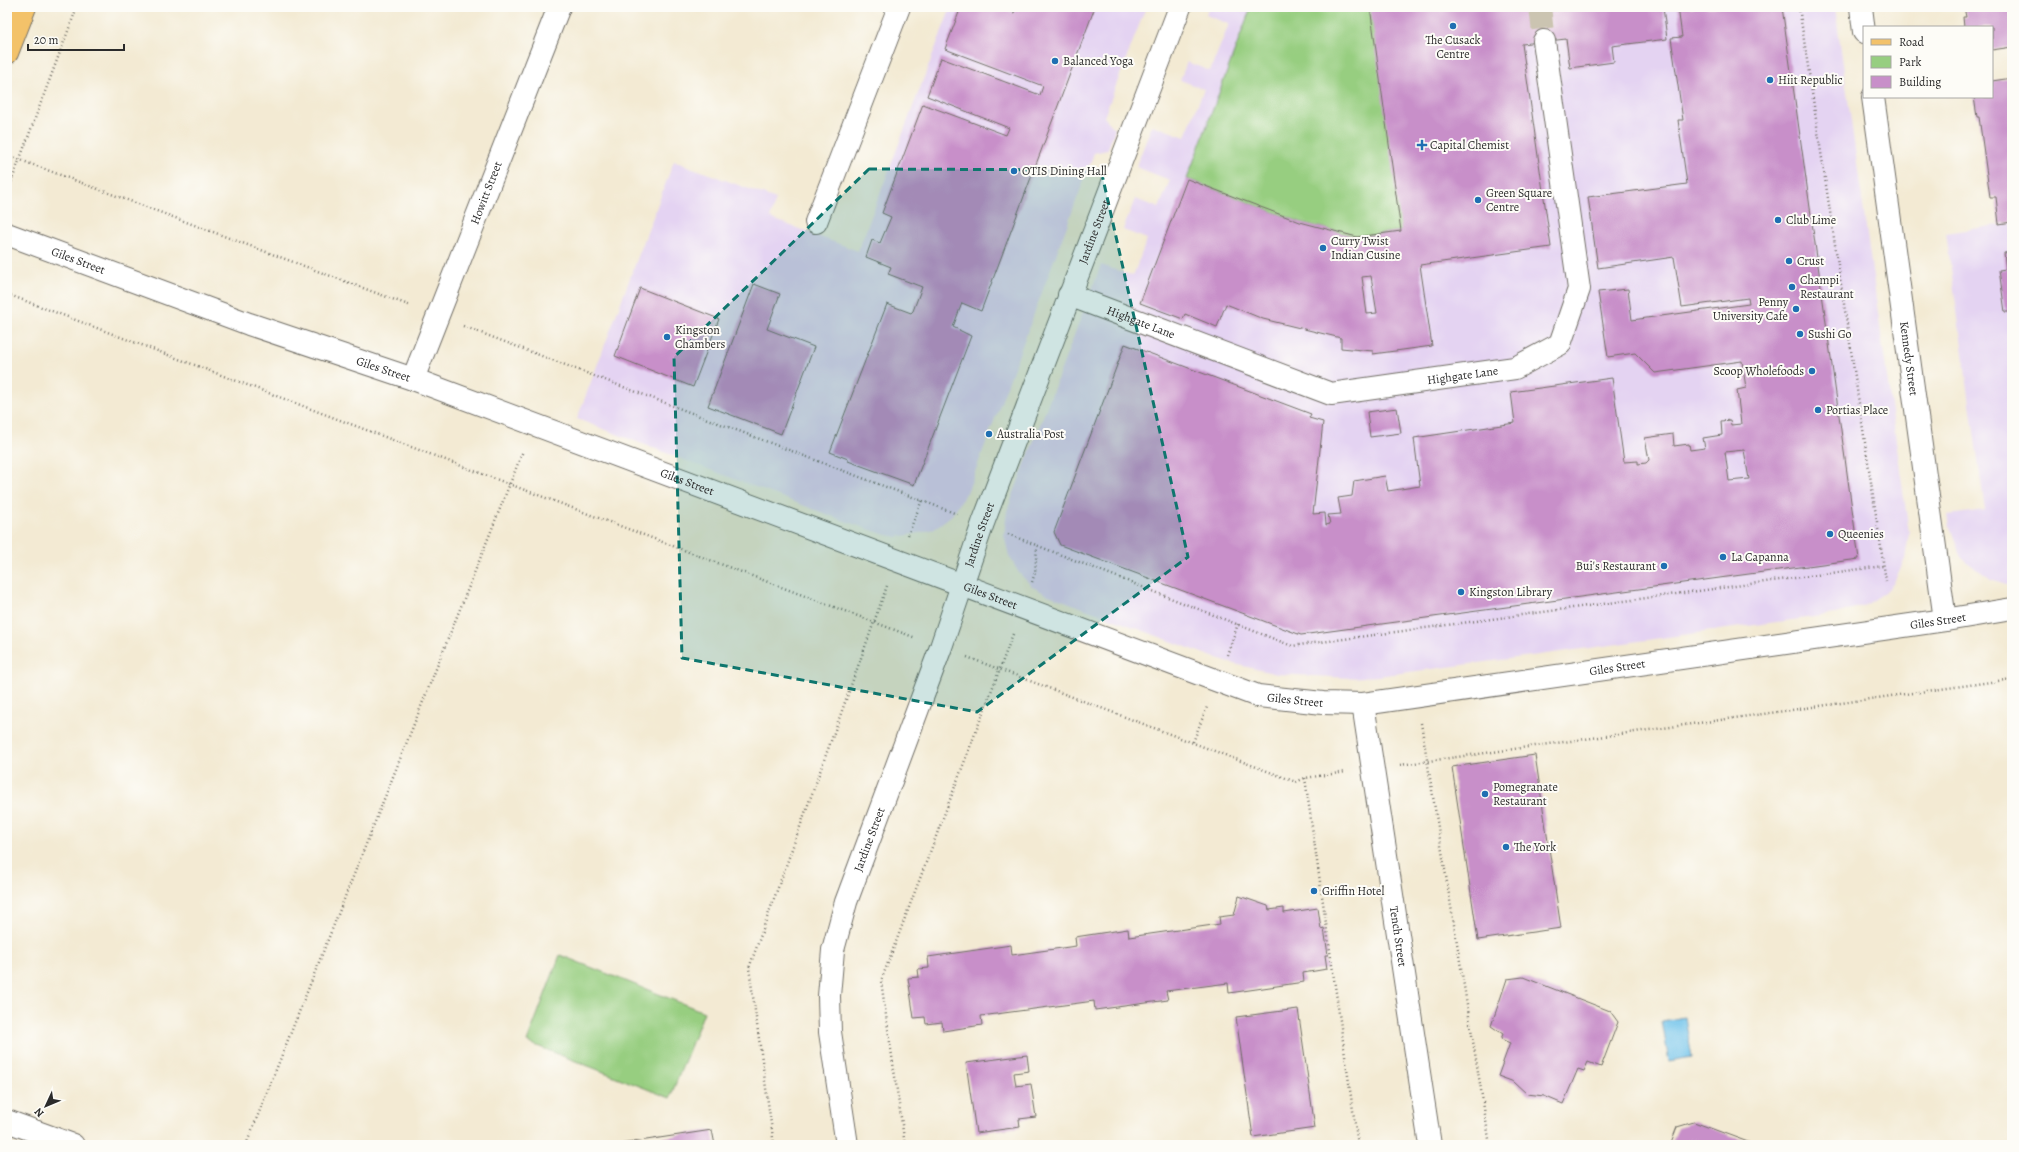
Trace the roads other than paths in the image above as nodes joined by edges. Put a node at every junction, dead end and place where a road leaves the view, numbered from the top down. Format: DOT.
graph roads {
  1 [pos="25,7"];
  2 [pos="560,7"];
  3 [pos="899,7"];
  4 [pos="1180,7"];
  5 [pos="1861,7"];
  6 [pos="1863,26"];
  7 [pos="12,37"];
  8 [pos="1544,41"];
  9 [pos="7,53"];
  10 [pos="1873,98"];
  11 [pos="816,222"];
  12 [pos="7,234"];
  13 [pos="1069,295"];
  14 [pos="413,379"];
  15 [pos="961,584"];
  16 [pos="2012,609"];
  17 [pos="1945,620"];
  18 [pos="1363,704"];
  19 [pos="7,1121"];
  20 [pos="73,1145"];
  21 [pos="847,1145"];
  22 [pos="1430,1145"];
  1 -- 7 [label="main road"];
  2 -- 14 [label="street, Howitt Street"];
  3 -- 11 [label="street"];
  4 -- 13 [label="street, Jardine Street"];
  5 -- 6 [label="street"];
  7 -- 9 [label="main road"];
  8 -- 13 [label="street, Highgate Lane"];
  10 -- 17 [label="street, Kennedy Street"];
  12 -- 14 [label="street, Giles Street"];
  13 -- 15 [label="street, Jardine Street"];
  14 -- 15 [label="street, Giles Street"];
  15 -- 18 [label="street, Giles Street"];
  15 -- 21 [label="street, Jardine Street"];
  16 -- 17 [label="street, Giles Street"];
  17 -- 18 [label="street, Giles Street"];
  18 -- 22 [label="street, Tench Street"];
  19 -- 20 [label="street"];
}
